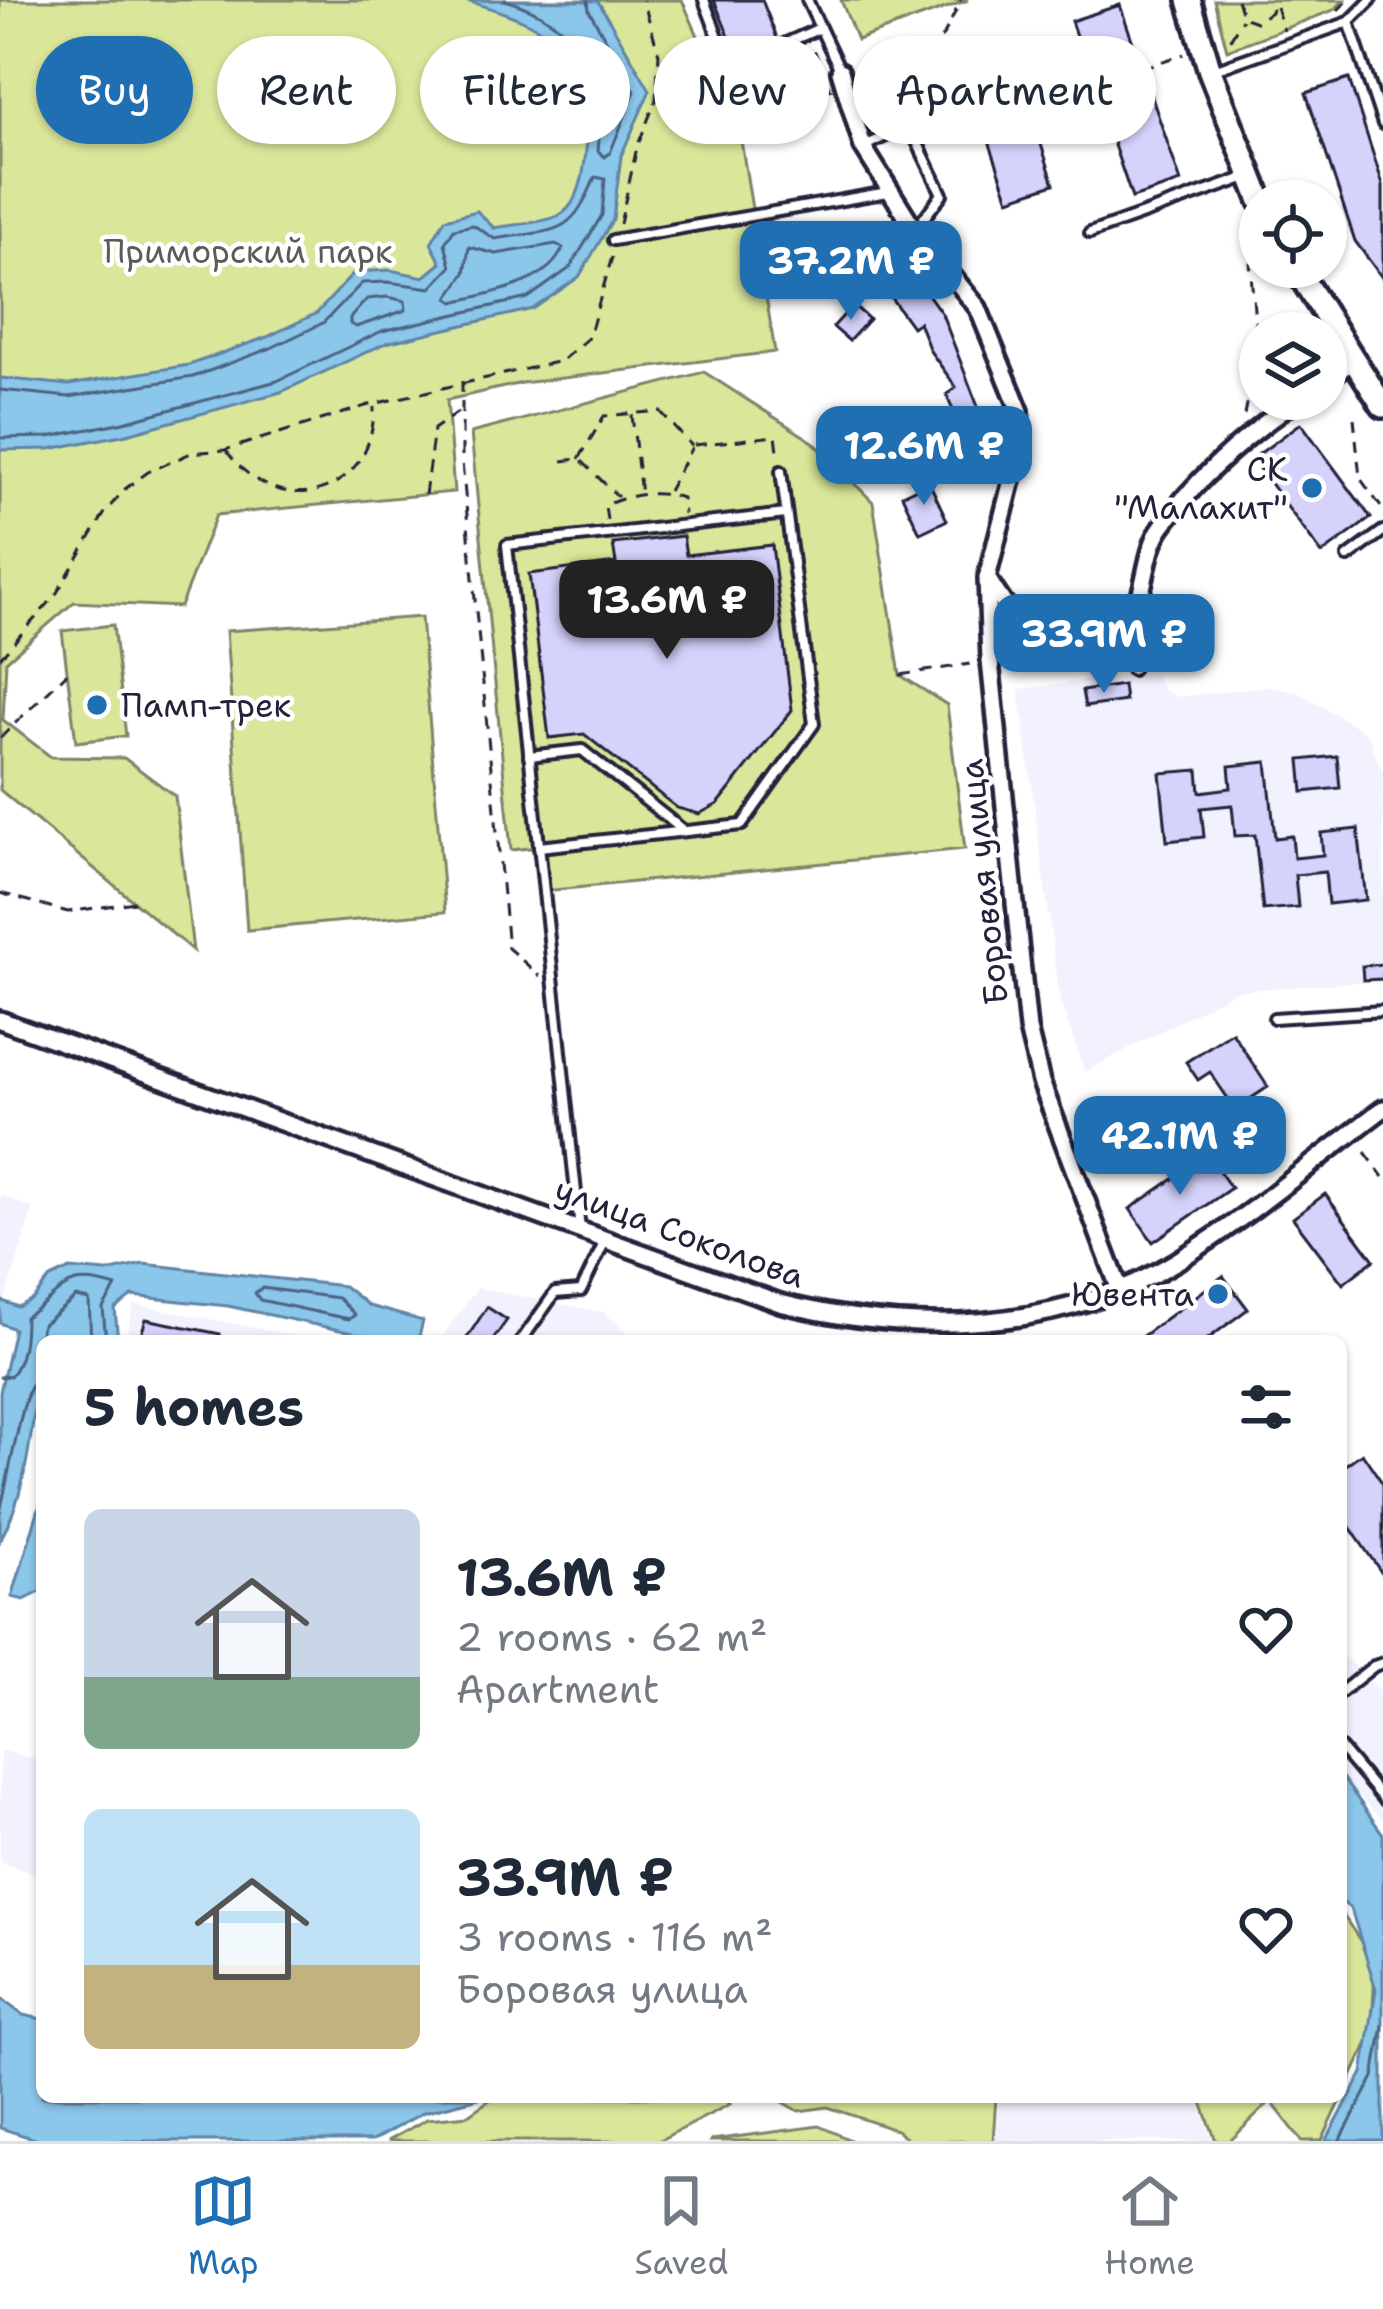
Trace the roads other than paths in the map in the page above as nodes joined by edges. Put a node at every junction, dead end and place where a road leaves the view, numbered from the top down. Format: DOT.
graph roads {
  1 [pos="704,0"];
  2 [pos="807,0"];
  3 [pos="1189,0"];
  4 [pos="1371,0"];
  5 [pos="1349,22"];
  6 [pos="820,28"];
  7 [pos="840,71"];
  8 [pos="1210,71"];
  9 [pos="1383,124"];
  10 [pos="863,147"];
  11 [pos="1249,176"];
  12 [pos="1251,180"];
  13 [pos="890,191"];
  14 [pos="915,230"];
  15 [pos="1090,233"];
  16 [pos="615,240"];
  17 [pos="1308,288"];
  18 [pos="1352,361"];
  19 [pos="1347,364"];
  20 [pos="1383,406"];
  21 [pos="1268,420"];
  22 [pos="781,471"];
  23 [pos="786,514"];
  24 [pos="1383,531"];
  25 [pos="1348,557"];
  26 [pos="988,578"];
  27 [pos="1115,635"];
  28 [pos="1132,670"];
  29 [pos="529,756"];
  30 [pos="684,831"];
  31 [pos="539,847"];
  32 [pos="1383,1011"];
  33 [pos="1274,1018"];
  34 [pos="0,1020"];
  35 [pos="1383,1109"];
  36 [pos="580,1230"];
  37 [pos="605,1240"];
  38 [pos="1120,1290"];
  39 [pos="525,1335"];
  40 [pos="1383,1663"];
  41 [pos="1347,1687"];
  42 [pos="1347,1756"];
  43 [pos="1383,1799"];
  1 -- 6 [label="lane"];
  2 -- 6 [label="lane"];
  3 -- 8 [label="main road"];
  4 -- 5 [label="lane"];
  5 -- 8 [label="lane"];
  5 -- 9 [label="lane"];
  6 -- 7 [label="lane"];
  7 -- 10 [label="street, Боровая улица"];
  8 -- 11 [label="main road"];
  10 -- 13 [label="street, Боровая улица"];
  10 -- 14 [label="lane"];
  11 -- 12 [label="main road"];
  11 -- 15 [label="lane"];
  13 -- 14 [label="street, Боровая улица"];
  13 -- 16 [label="lane"];
  14 -- 26 [label="street, Боровая улица"];
  17 -- 18 [label="main road"];
  18 -- 19 [label="street"];
  18 -- 20 [label="main road"];
  21 -- 27 [label="street"];
  22 -- 23 [label="lane"];
  23 -- 29 [label="lane"];
  23 -- 30 [label="lane"];
  24 -- 25 [label="lane"];
  26 -- 27 [label="street"];
  26 -- 38 [label="street, Боровая улица"];
  27 -- 28 [label="lane"];
  29 -- 30 [label="lane"];
  29 -- 31 [label="lane"];
  30 -- 31 [label="lane"];
  31 -- 36 [label="lane"];
  32 -- 33 [label="lane"];
  34 -- 36 [label="street, улица Соколова"];
  35 -- 38 [label="street, улица Соколова"];
  36 -- 37 [label="street, улица Соколова"];
  37 -- 38 [label="street, улица Соколова"];
  37 -- 39 [label="lane"];
  40 -- 41 [label="lane"];
  42 -- 43 [label="lane"];
}
